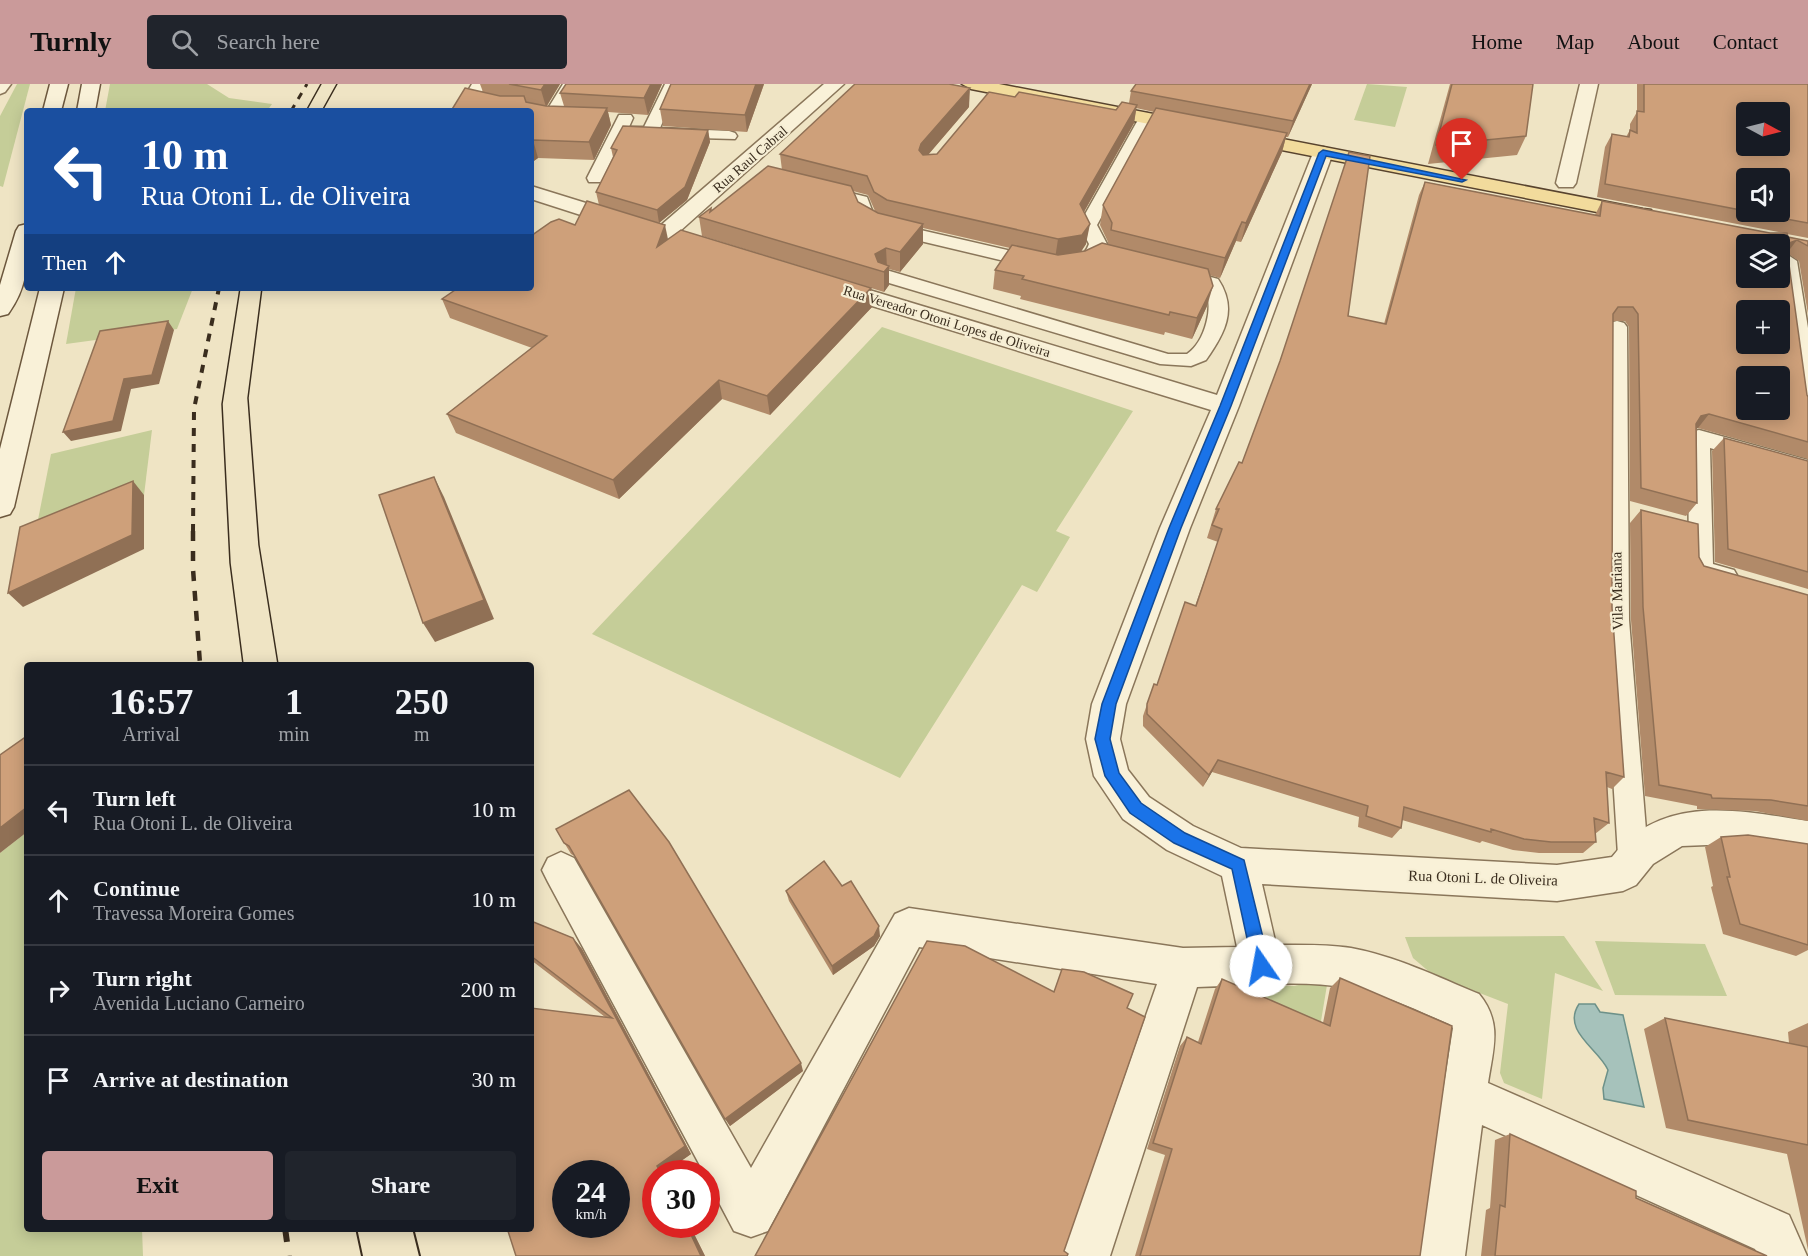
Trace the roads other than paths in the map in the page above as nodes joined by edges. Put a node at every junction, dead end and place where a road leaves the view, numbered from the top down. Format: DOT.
graph roads {
  1 [pos="4,84"];
  2 [pos="59,84"];
  3 [pos="92,84"];
  4 [pos="479,84"];
  5 [pos="570,84"];
  6 [pos="672,84"];
  7 [pos="835,84"];
  8 [pos="971,84"];
  9 [pos="1048,84"];
  10 [pos="1589,84"];
  11 [pos="0,89"];
  12 [pos="53,108"];
  13 [pos="87,108"];
  14 [pos="515,108"];
  15 [pos="534,112"];
  16 [pos="551,116"];
  17 [pos="572,117"];
  18 [pos="604,118"];
  19 [pos="1148,118"];
  20 [pos="622,125"];
  21 [pos="652,126"];
  22 [pos="729,136"];
  23 [pos="1323,153"];
  24 [pos="595,178"];
  25 [pos="1566,183"];
  26 [pos="809,188"];
  27 [pos="534,193"];
  28 [pos="664,234"];
  29 [pos="24,241"];
  30 [pos="1790,249"];
  31 [pos="1095,254"];
  32 [pos="730,255"];
  33 [pos="1118,259"];
  34 [pos="1165,271"];
  35 [pos="886,276"];
  36 [pos="806,278"];
  37 [pos="51,291"];
  38 [pos="4,304"];
  39 [pos="1617,327"];
  40 [pos="1805,356"];
  41 [pos="1226,406"];
  42 [pos="1808,408"];
  43 [pos="1808,468"];
  44 [pos="0,503"];
  45 [pos="1744,583"];
  46 [pos="1808,838"];
  47 [pos="1633,855"];
  48 [pos="1239,865"];
  49 [pos="561,870"];
  50 [pos="1261,966"];
  51 [pos="1183,968"];
  52 [pos="1465,1095"];
  53 [pos="1086,1256"];
  54 [pos="1441,1256"];
  55 [pos="1783,1256"];
  1 -- 11 [label="lane"];
  2 -- 12 [label="street"];
  3 -- 13 [label="street"];
  4 -- 14 [label="lane"];
  5 -- 16 [label="lane"];
  6 -- 21 [label="lane"];
  7 -- 28 [label="street, Rua Raul Cabral"];
  8 -- 19 [label="main road"];
  9 -- 25 [label="main road"];
  10 -- 25 [label="street"];
  15 -- 16 [label="lane"];
  16 -- 17 [label="lane"];
  18 -- 20 [label="lane"];
  19 -- 23 [label="main road"];
  19 -- 31 [label="lane"];
  20 -- 21 [label="lane"];
  20 -- 24 [label="lane"];
  21 -- 22 [label="lane"];
  23 -- 25 [label="main road"];
  23 -- 41 [label="street, Rua Otoni L. de Oliveira"];
  26 -- 31 [label="lane"];
  27 -- 28 [label="street"];
  28 -- 32 [label="street"];
  29 -- 38 [label="street"];
  30 -- 40 [label="lane"];
  31 -- 33 [label="lane"];
  34 -- 35 [label="lane"];
  36 -- 41 [label="street, Rua Vereador Otoni Lopes de Oliveira"];
  37 -- 44 [label="street"];
  39 -- 47 [label="lane, Vila Mariana"];
  40 -- 42 [label="lane"];
  41 -- 48 [label="street, Rua Otoni L. de Oliveira"];
  43 -- 45 [label="lane"];
  46 -- 47 [label="street, Rua Otoni L. de Oliveira"];
  47 -- 48 [label="street, Rua Otoni L. de Oliveira"];
  48 -- 50 [label="street"];
  49 -- 51 [label="street"];
  50 -- 51 [label="street"];
  50 -- 52 [label="street"];
  51 -- 53 [label="street"];
  52 -- 54 [label="street"];
  52 -- 55 [label="street"];
}
